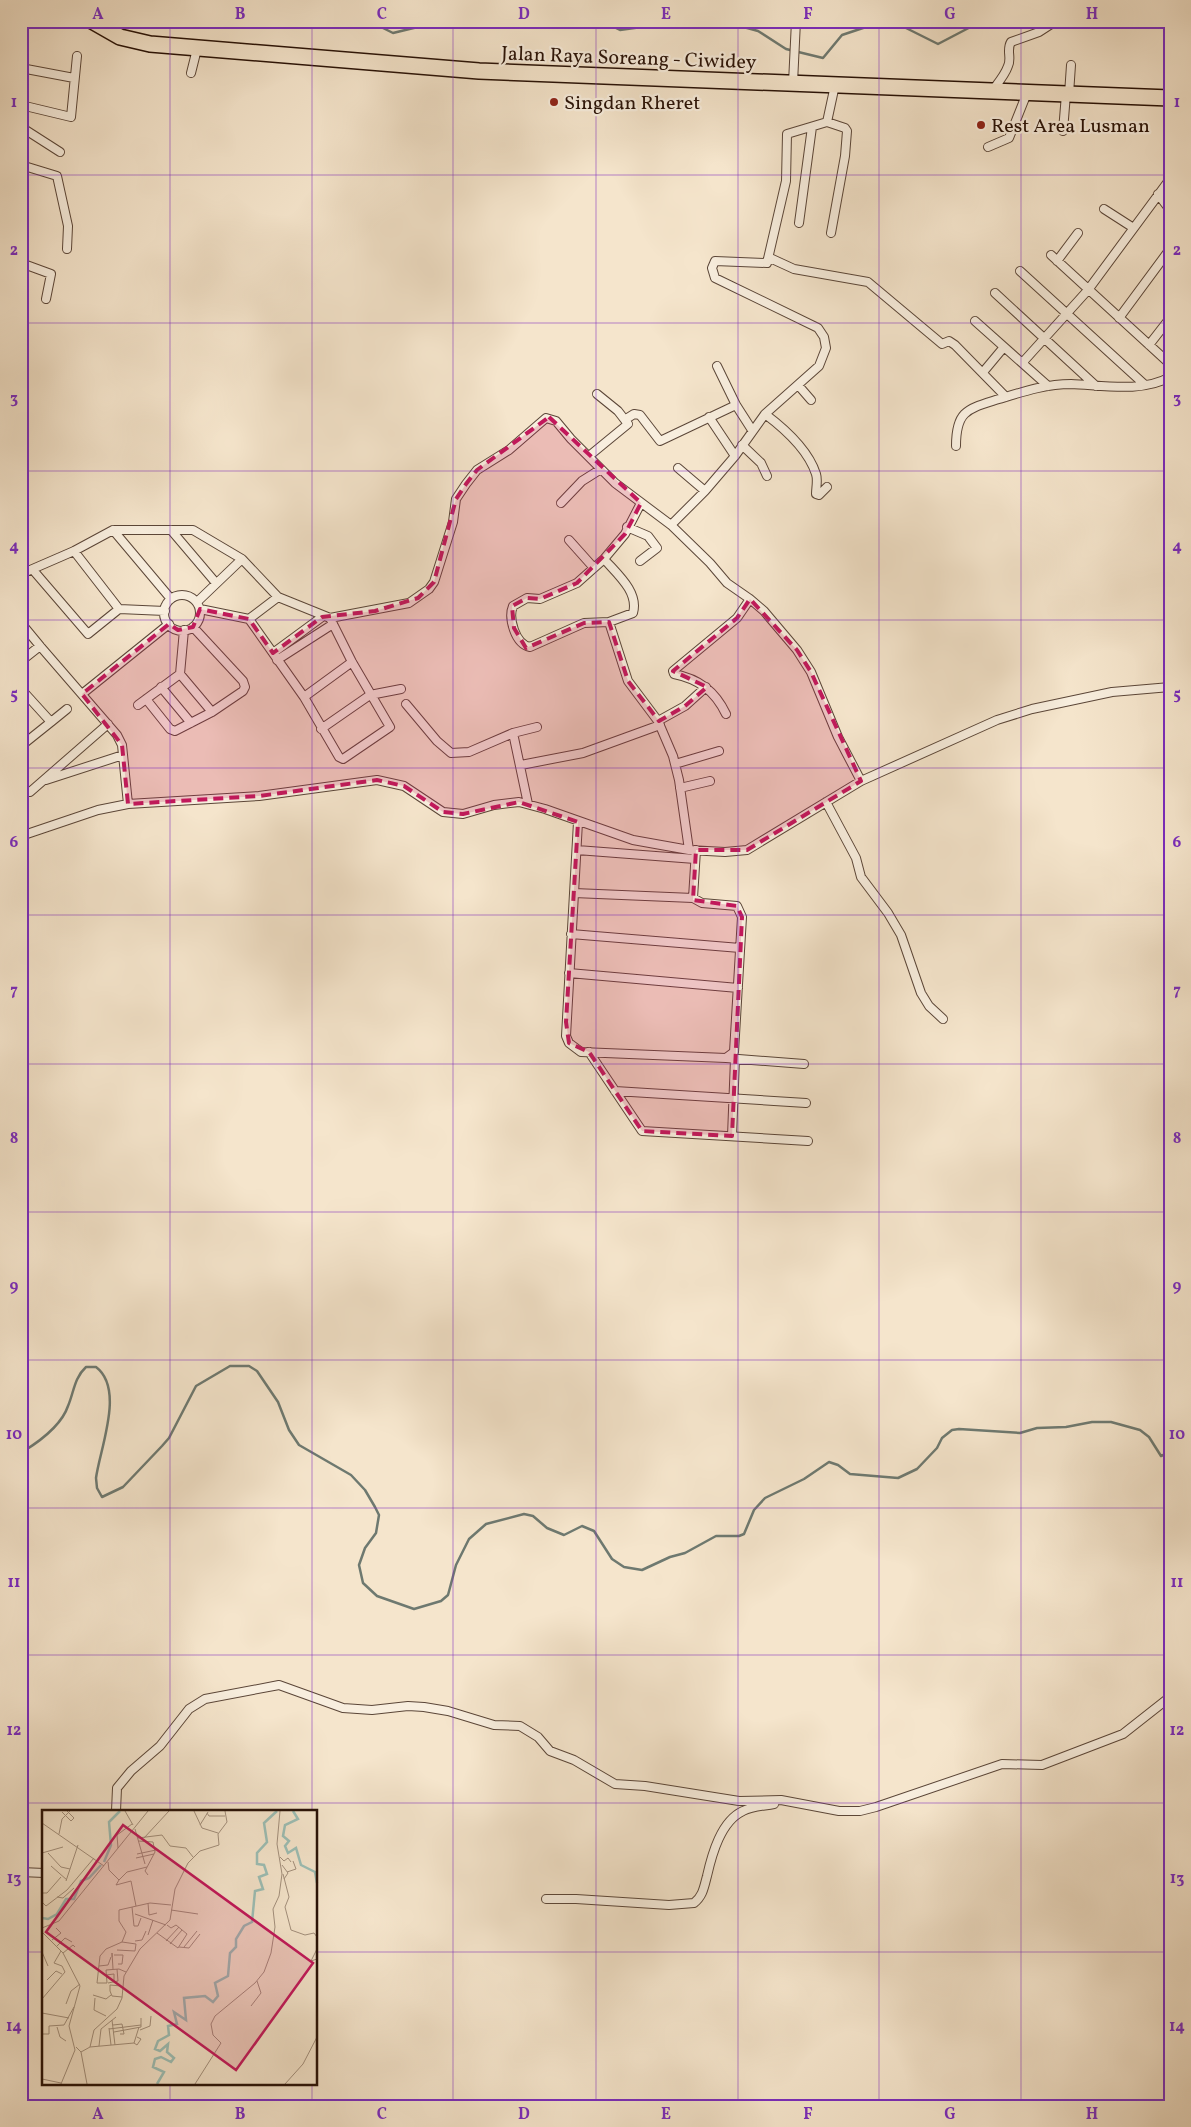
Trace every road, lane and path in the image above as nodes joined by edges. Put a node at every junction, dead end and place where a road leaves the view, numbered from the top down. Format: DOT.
graph roads {
  1 [pos="92,21"];
  2 [pos="796,21"];
  3 [pos="1056,21"];
  4 [pos="197,49"];
  5 [pos="77,56"];
  6 [pos="1071,65"];
  7 [pos="21,68"];
  8 [pos="191,73"];
  9 [pos="74,78"];
  10 [pos="793,83"];
  11 [pos="835,85"];
  12 [pos="992,91"];
  13 [pos="1027,94"];
  14 [pos="1068,94"];
  15 [pos="1170,98"];
  16 [pos="21,105"];
  17 [pos="827,122"];
  18 [pos="21,127"];
  19 [pos="812,127"];
  20 [pos="1063,131"];
  21 [pos="988,147"];
  22 [pos="60,152"];
  23 [pos="22,165"];
  24 [pos="21,174"];
  25 [pos="1170,179"];
  26 [pos="1158,194"];
  27 [pos="1104,209"];
  28 [pos="1170,210"];
  29 [pos="799,222"];
  30 [pos="1132,228"];
  31 [pos="1078,232"];
  32 [pos="830,233"];
  33 [pos="67,249"];
  34 [pos="1170,249"];
  35 [pos="1051,255"];
  36 [pos="770,258"];
  37 [pos="1057,261"];
  38 [pos="21,263"];
  39 [pos="1020,271"];
  40 [pos="1088,290"];
  41 [pos="995,293"];
  42 [pos="46,300"];
  43 [pos="1067,313"];
  44 [pos="1118,318"];
  45 [pos="1170,318"];
  46 [pos="975,321"];
  47 [pos="1043,338"];
  48 [pos="1150,345"];
  49 [pos="1004,346"];
  50 [pos="1023,362"];
  51 [pos="1170,364"];
  52 [pos="717,366"];
  53 [pos="984,371"];
  54 [pos="1170,378"];
  55 [pos="798,385"];
  56 [pos="1145,385"];
  57 [pos="1048,386"];
  58 [pos="1096,386"];
  59 [pos="597,394"];
  60 [pos="1006,397"];
  61 [pos="811,400"];
  62 [pos="736,405"];
  63 [pos="765,414"];
  64 [pos="708,417"];
  65 [pos="626,419"];
  66 [pos="752,430"];
  67 [pos="742,445"];
  68 [pos="956,446"];
  69 [pos="589,456"];
  70 [pos="735,456"];
  71 [pos="678,468"];
  72 [pos="601,469"];
  73 [pos="767,476"];
  74 [pos="827,487"];
  75 [pos="705,490"];
  76 [pos="561,503"];
  77 [pos="641,503"];
  78 [pos="671,525"];
  79 [pos="627,527"];
  80 [pos="113,530"];
  81 [pos="170,530"];
  82 [pos="569,540"];
  83 [pos="74,552"];
  84 [pos="242,559"];
  85 [pos="604,559"];
  86 [pos="640,561"];
  87 [pos="594,568"];
  88 [pos="32,570"];
  89 [pos="21,574"];
  90 [pos="216,583"];
  91 [pos="278,597"];
  92 [pos="750,598"];
  93 [pos="171,599"];
  94 [pos="198,606"];
  95 [pos="119,609"];
  96 [pos="164,611"];
  97 [pos="249,620"];
  98 [pos="328,620"];
  99 [pos="609,622"];
  100 [pos="21,623"];
  101 [pos="169,624"];
  102 [pos="193,627"];
  103 [pos="184,630"];
  104 [pos="40,646"];
  105 [pos="275,656"];
  106 [pos="21,661"];
  107 [pos="352,662"];
  108 [pos="180,674"];
  109 [pos="162,687"];
  110 [pos="706,687"];
  111 [pos="1170,687"];
  112 [pos="21,689"];
  113 [pos="401,689"];
  114 [pos="82,694"];
  115 [pos="370,695"];
  116 [pos="304,697"];
  117 [pos="146,699"];
  118 [pos="406,704"];
  119 [pos="138,705"];
  120 [pos="68,709"];
  121 [pos="212,712"];
  122 [pos="726,714"];
  123 [pos="51,722"];
  124 [pos="191,723"];
  125 [pos="659,723"];
  126 [pos="108,724"];
  127 [pos="537,727"];
  128 [pos="321,729"];
  129 [pos="514,733"];
  130 [pos="21,746"];
  131 [pos="719,750"];
  132 [pos="123,755"];
  133 [pos="675,764"];
  134 [pos="521,765"];
  135 [pos="710,781"];
  136 [pos="861,781"];
  137 [pos="42,782"];
  138 [pos="680,788"];
  139 [pos="21,789"];
  140 [pos="826,802"];
  141 [pos="128,804"];
  142 [pos="528,804"];
  143 [pos="578,822"];
  144 [pos="21,836"];
  145 [pos="576,850"];
  146 [pos="694,853"];
  147 [pos="574,893"];
  148 [pos="693,898"];
  149 [pos="572,934"];
  150 [pos="740,948"];
  151 [pos="569,974"];
  152 [pos="738,988"];
  153 [pos="943,1020"];
  154 [pos="589,1052"];
  155 [pos="726,1058"];
  156 [pos="735,1059"];
  157 [pos="804,1064"];
  158 [pos="615,1091"];
  159 [pos="734,1098"];
  160 [pos="806,1103"];
  161 [pos="732,1136"];
  162 [pos="808,1142"];
  163 [pos="1170,1698"];
  164 [pos="788,1802"];
  165 [pos="116,1810"];
  166 [pos="21,1872"];
  167 [pos="42,1873"];
  168 [pos="546,1900"];
  1 -- 4 [label="highway, Jalan Raya Soreang - Ciwidey"];
  2 -- 10 [label="street"];
  3 -- 12 [label="street"];
  4 -- 8 [label="street"];
  4 -- 10 [label="highway, Jalan Raya Soreang - Ciwidey"];
  5 -- 9 [label="street"];
  6 -- 14 [label="street"];
  7 -- 9 [label="street"];
  9 -- 16 [label="street"];
  10 -- 11 [label="highway, Jalan Raya Soreang - Ciwidey"];
  11 -- 12 [label="highway, Jalan Raya Soreang - Ciwidey"];
  11 -- 17 [label="street"];
  12 -- 13 [label="highway, Jalan Raya Soreang - Ciwidey"];
  13 -- 14 [label="highway, Jalan Raya Soreang - Ciwidey"];
  13 -- 21 [label="street"];
  14 -- 15 [label="highway, Jalan Raya Soreang - Ciwidey"];
  14 -- 20 [label="street"];
  17 -- 19 [label="street"];
  17 -- 32 [label="street"];
  18 -- 22 [label="street"];
  19 -- 29 [label="street"];
  19 -- 36 [label="street"];
  23 -- 24 [label="street"];
  23 -- 33 [label="street"];
  25 -- 26 [label="street"];
  26 -- 28 [label="street"];
  26 -- 30 [label="street"];
  27 -- 30 [label="street"];
  30 -- 40 [label="street"];
  31 -- 37 [label="street"];
  34 -- 44 [label="street"];
  35 -- 37 [label="street"];
  36 -- 53 [label="street"];
  36 -- 55 [label="street"];
  37 -- 40 [label="street"];
  38 -- 42 [label="street"];
  39 -- 43 [label="street"];
  40 -- 43 [label="street"];
  40 -- 44 [label="street"];
  41 -- 47 [label="street"];
  43 -- 47 [label="street"];
  43 -- 56 [label="street"];
  44 -- 48 [label="street"];
  45 -- 48 [label="street"];
  46 -- 49 [label="street"];
  47 -- 50 [label="street"];
  47 -- 58 [label="street"];
  48 -- 51 [label="street"];
  49 -- 50 [label="street"];
  49 -- 53 [label="street"];
  50 -- 57 [label="street"];
  52 -- 62 [label="street"];
  53 -- 60 [label="street"];
  54 -- 56 [label="street"];
  55 -- 61 [label="street"];
  55 -- 63 [label="street"];
  56 -- 58 [label="street"];
  57 -- 58 [label="street"];
  57 -- 60 [label="street"];
  59 -- 65 [label="street"];
  60 -- 68 [label="street"];
  62 -- 64 [label="street"];
  62 -- 66 [label="street"];
  63 -- 66 [label="street"];
  63 -- 74 [label="street"];
  64 -- 65 [label="street"];
  64 -- 70 [label="street"];
  65 -- 69 [label="street"];
  66 -- 67 [label="street"];
  67 -- 70 [label="street"];
  67 -- 73 [label="street"];
  69 -- 72 [label="street"];
  69 -- 98 [label="street"];
  70 -- 75 [label="street"];
  71 -- 75 [label="street"];
  72 -- 76 [label="street"];
  72 -- 77 [label="street"];
  75 -- 78 [label="street"];
  77 -- 78 [label="street"];
  77 -- 79 [label="street"];
  78 -- 92 [label="street"];
  79 -- 85 [label="street"];
  79 -- 86 [label="street"];
  80 -- 81 [label="street"];
  80 -- 83 [label="street"];
  80 -- 93 [label="street"];
  81 -- 84 [label="street"];
  81 -- 90 [label="street"];
  82 -- 87 [label="street"];
  83 -- 88 [label="street"];
  83 -- 95 [label="street"];
  84 -- 90 [label="street"];
  84 -- 91 [label="street"];
  85 -- 87 [label="street"];
  85 -- 99 [label="street"];
  87 -- 99 [label="street"];
  88 -- 89 [label="street"];
  88 -- 95 [label="street"];
  90 -- 94 [label="street"];
  91 -- 97 [label="street"];
  91 -- 98 [label="street"];
  92 -- 110 [label="street"];
  92 -- 136 [label="street"];
  93 -- 94 [label="street"];
  93 -- 96 [label="street"];
  94 -- 97 [label="street"];
  94 -- 102 [label="street"];
  95 -- 96 [label="street"];
  96 -- 101 [label="street"];
  97 -- 105 [label="street"];
  98 -- 105 [label="street"];
  98 -- 105 [label="street"];
  98 -- 107 [label="street"];
  99 -- 125 [label="street"];
  100 -- 104 [label="street"];
  101 -- 103 [label="street"];
  101 -- 114 [label="street"];
  102 -- 103 [label="street"];
  102 -- 121 [label="street"];
  103 -- 108 [label="street"];
  104 -- 106 [label="street"];
  104 -- 114 [label="street"];
  105 -- 116 [label="street"];
  107 -- 115 [label="street"];
  107 -- 116 [label="street"];
  108 -- 109 [label="street"];
  108 -- 121 [label="street"];
  109 -- 117 [label="street"];
  109 -- 124 [label="street"];
  110 -- 122 [label="street"];
  110 -- 125 [label="street"];
  111 -- 136 [label="street"];
  112 -- 123 [label="street"];
  113 -- 115 [label="street"];
  114 -- 126 [label="street"];
  115 -- 128 [label="street"];
  115 -- 128 [label="street"];
  116 -- 128 [label="street"];
  117 -- 119 [label="street"];
  117 -- 124 [label="street"];
  118 -- 129 [label="street"];
  120 -- 123 [label="street"];
  121 -- 124 [label="street"];
  123 -- 130 [label="street"];
  125 -- 133 [label="street"];
  125 -- 134 [label="street"];
  126 -- 132 [label="street"];
  126 -- 137 [label="street"];
  127 -- 129 [label="street"];
  129 -- 134 [label="street"];
  131 -- 133 [label="street"];
  132 -- 137 [label="street"];
  132 -- 141 [label="street"];
  133 -- 138 [label="street"];
  134 -- 142 [label="street"];
  135 -- 138 [label="street"];
  136 -- 140 [label="street"];
  137 -- 139 [label="street"];
  138 -- 146 [label="street"];
  140 -- 146 [label="street"];
  140 -- 153 [label="street"];
  141 -- 142 [label="street"];
  141 -- 144 [label="street"];
  142 -- 143 [label="street"];
  143 -- 145 [label="street"];
  143 -- 146 [label="street"];
  145 -- 146 [label="street"];
  145 -- 147 [label="street"];
  146 -- 148 [label="street"];
  147 -- 148 [label="street"];
  147 -- 149 [label="street"];
  148 -- 150 [label="street"];
  149 -- 150 [label="street"];
  149 -- 151 [label="street"];
  150 -- 152 [label="street"];
  151 -- 152 [label="street"];
  151 -- 154 [label="street"];
  152 -- 155 [label="street"];
  154 -- 155 [label="street"];
  154 -- 158 [label="street"];
  155 -- 156 [label="street"];
  156 -- 157 [label="street"];
  156 -- 159 [label="street"];
  158 -- 159 [label="street"];
  158 -- 161 [label="street"];
  159 -- 160 [label="street"];
  159 -- 161 [label="street"];
  161 -- 162 [label="street"];
  163 -- 164 [label="street"];
  164 -- 165 [label="street"];
  164 -- 168 [label="street"];
  166 -- 167 [label="street"];
}
